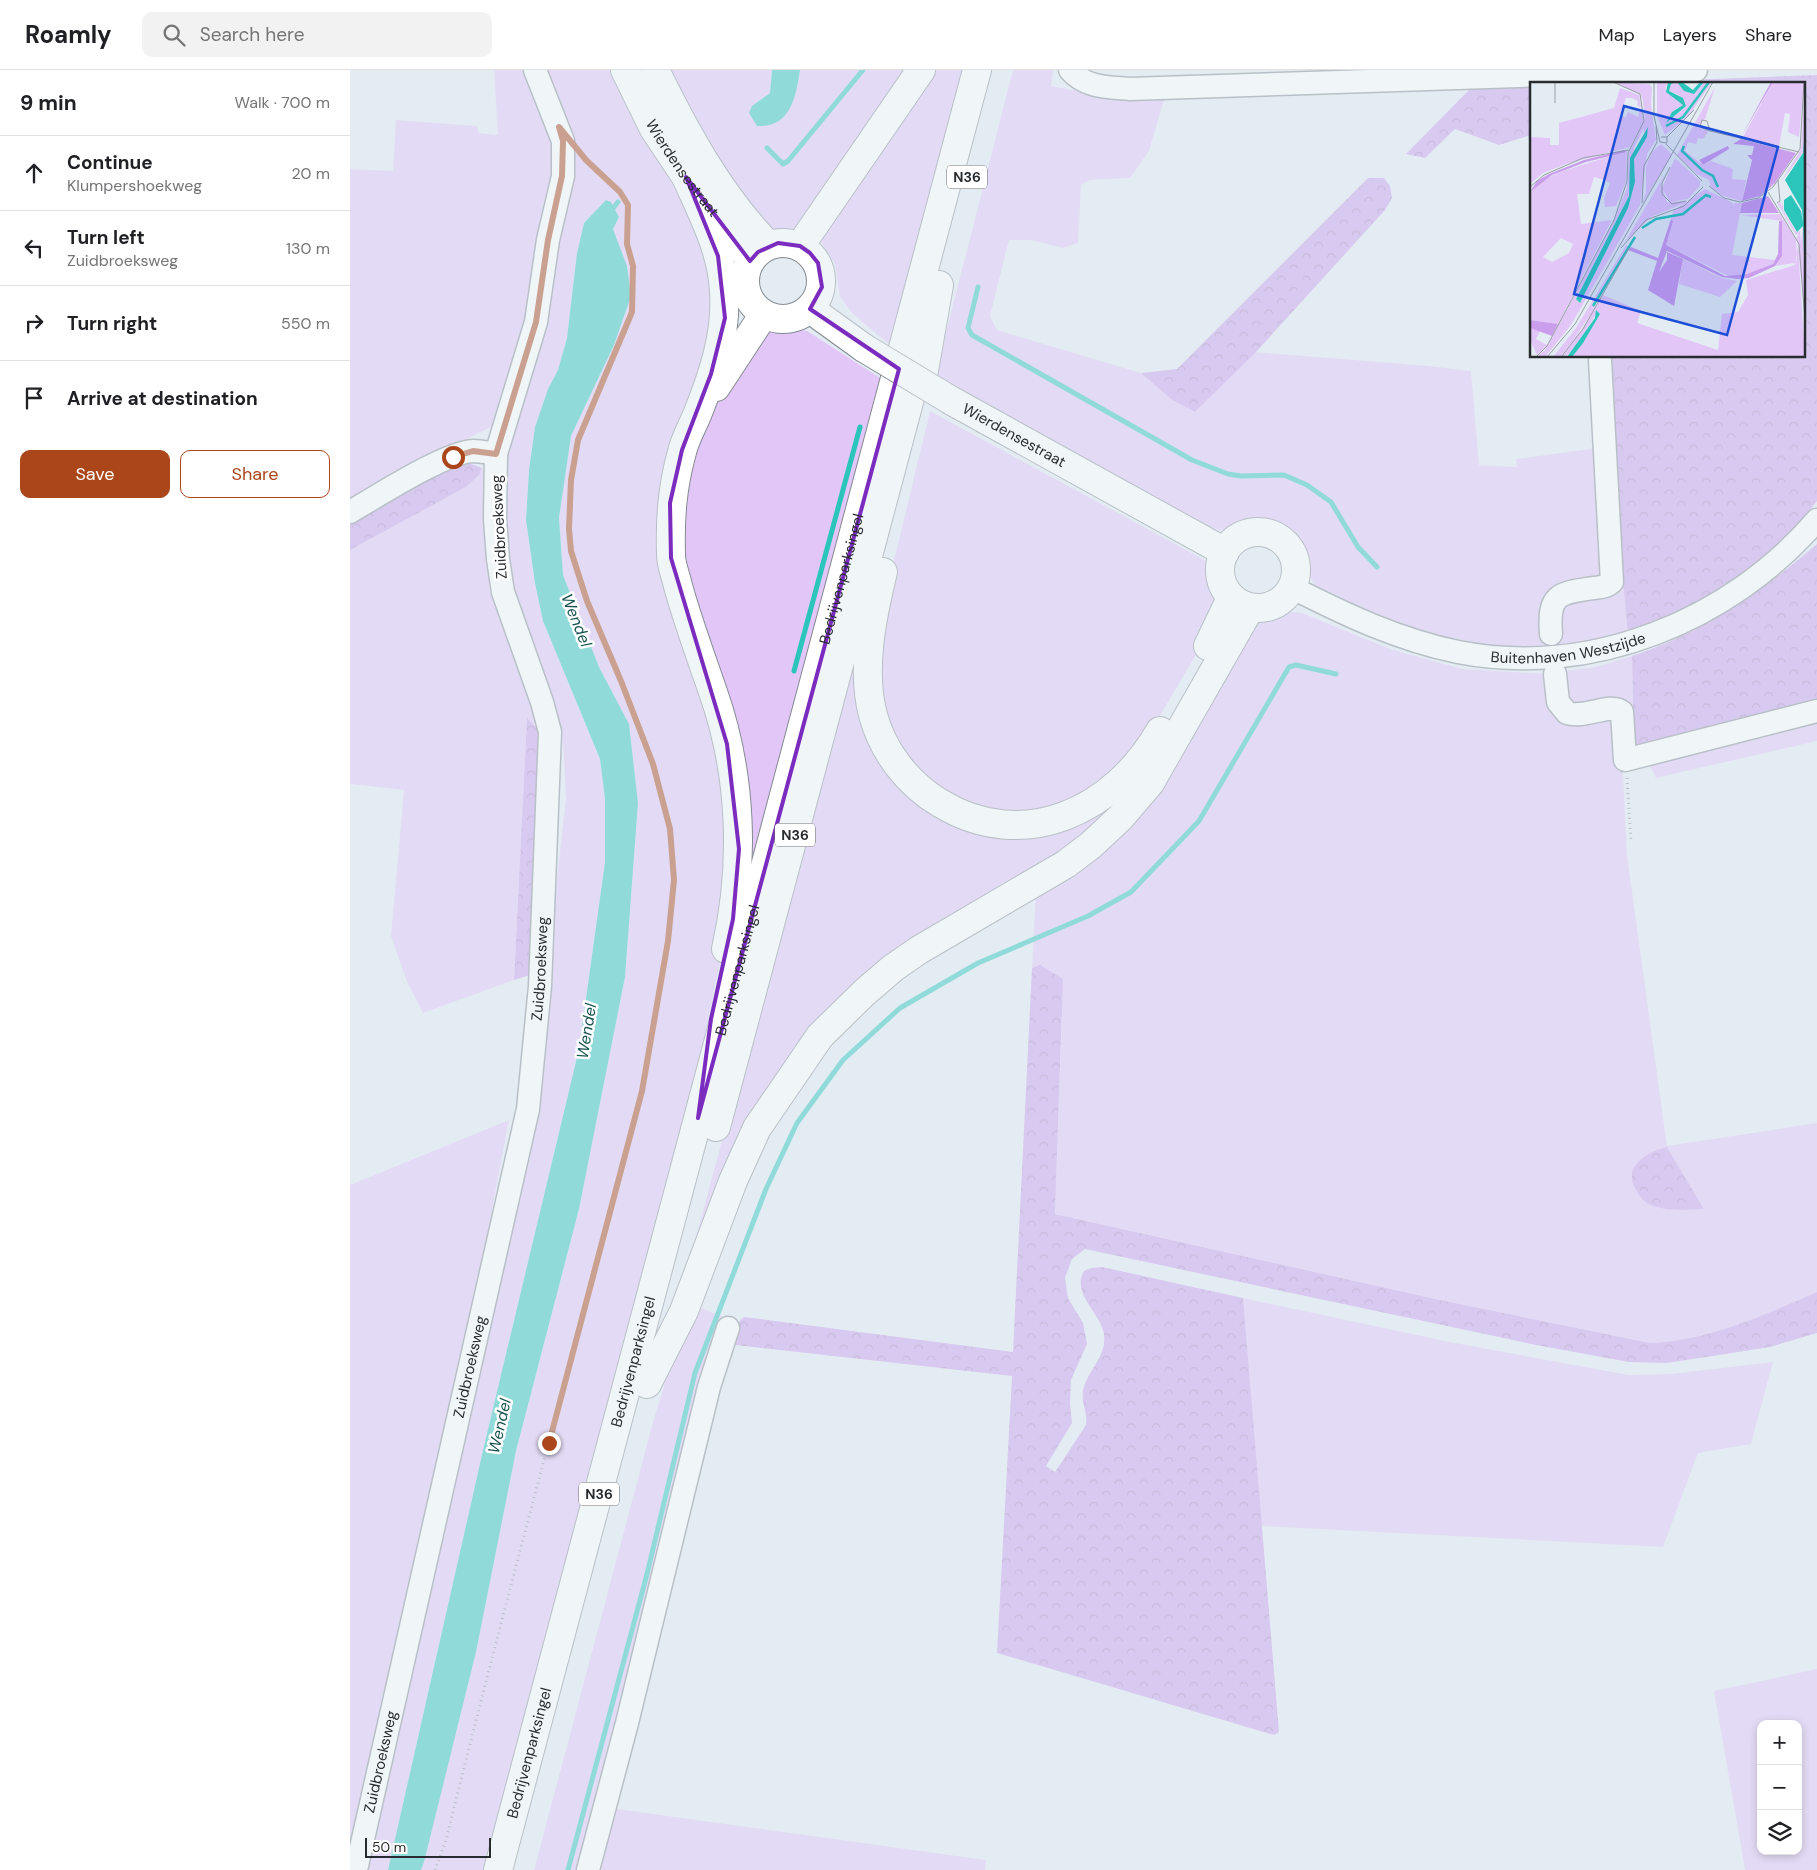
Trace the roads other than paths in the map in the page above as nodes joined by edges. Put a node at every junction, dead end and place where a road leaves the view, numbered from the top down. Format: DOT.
graph roads {
  1 [pos="535,70"];
  2 [pos="625,70"];
  3 [pos="654,70"];
  4 [pos="922,70"];
  5 [pos="977,70"];
  6 [pos="996,70"];
  7 [pos="1070,70"];
  8 [pos="1696,70"];
  9 [pos="1168,78"];
  10 [pos="686,177"];
  11 [pos="800,246"];
  12 [pos="759,253"];
  13 [pos="939,284"];
  14 [pos="810,309"];
  15 [pos="764,314"];
  16 [pos="1600,360"];
  17 [pos="698,413"];
  18 [pos="496,454"];
  19 [pos="350,512"];
  20 [pos="1817,520"];
  21 [pos="1225,552"];
  22 [pos="1293,588"];
  23 [pos="1241,603"];
  24 [pos="1551,634"];
  25 [pos="1554,674"];
  26 [pos="1817,711"];
  27 [pos="698,1118"];
  28 [pos="728,1328"];
  29 [pos="647,1384"];
  30 [pos="356,1870"];
  31 [pos="498,1870"];
  32 [pos="518,1870"];
  33 [pos="588,1870"];
  1 -- 18 [label="street, Zuidbroeksweg"];
  2 -- 10 [label="main road, Wierdensestraat"];
  3 -- 12 [label="main road, Wierdensestraat"];
  4 -- 11 [label="main road"];
  5 -- 27 [label="main road, Bedrijvenparksingel / N36"];
  6 -- 13 [label="main road, Bedrijvenparksingel / N36"];
  7 -- 9 [label="street"];
  8 -- 9 [label="street"];
  10 -- 12 [label="main road, Wierdensestraat"];
  10 -- 17 [label="main road"];
  11 -- 12 [label="main road"];
  11 -- 14 [label="main road"];
  12 -- 15 [label="main road"];
  13 -- 23 [label="main road, N36"];
  13 -- 29 [label="main road, Bedrijvenparksingel / N36"];
  14 -- 15 [label="main road"];
  14 -- 21 [label="main road, Wierdensestraat, bridge"];
  15 -- 17 [label="main road, N36"];
  16 -- 24 [label="street"];
  17 -- 27 [label="main road, N36"];
  18 -- 19 [label="street"];
  18 -- 30 [label="street, Zuidbroeksweg"];
  20 -- 22 [label="street, Buitenhaven Westzijde"];
  21 -- 22 [label="main road"];
  21 -- 23 [label="main road"];
  22 -- 23 [label="main road"];
  23 -- 29 [label="main road, N36"];
  25 -- 26 [label="street"];
  27 -- 31 [label="main road, Bedrijvenparksingel / N36"];
  28 -- 33 [label="street"];
  29 -- 32 [label="main road, Bedrijvenparksingel / N36"];
}
